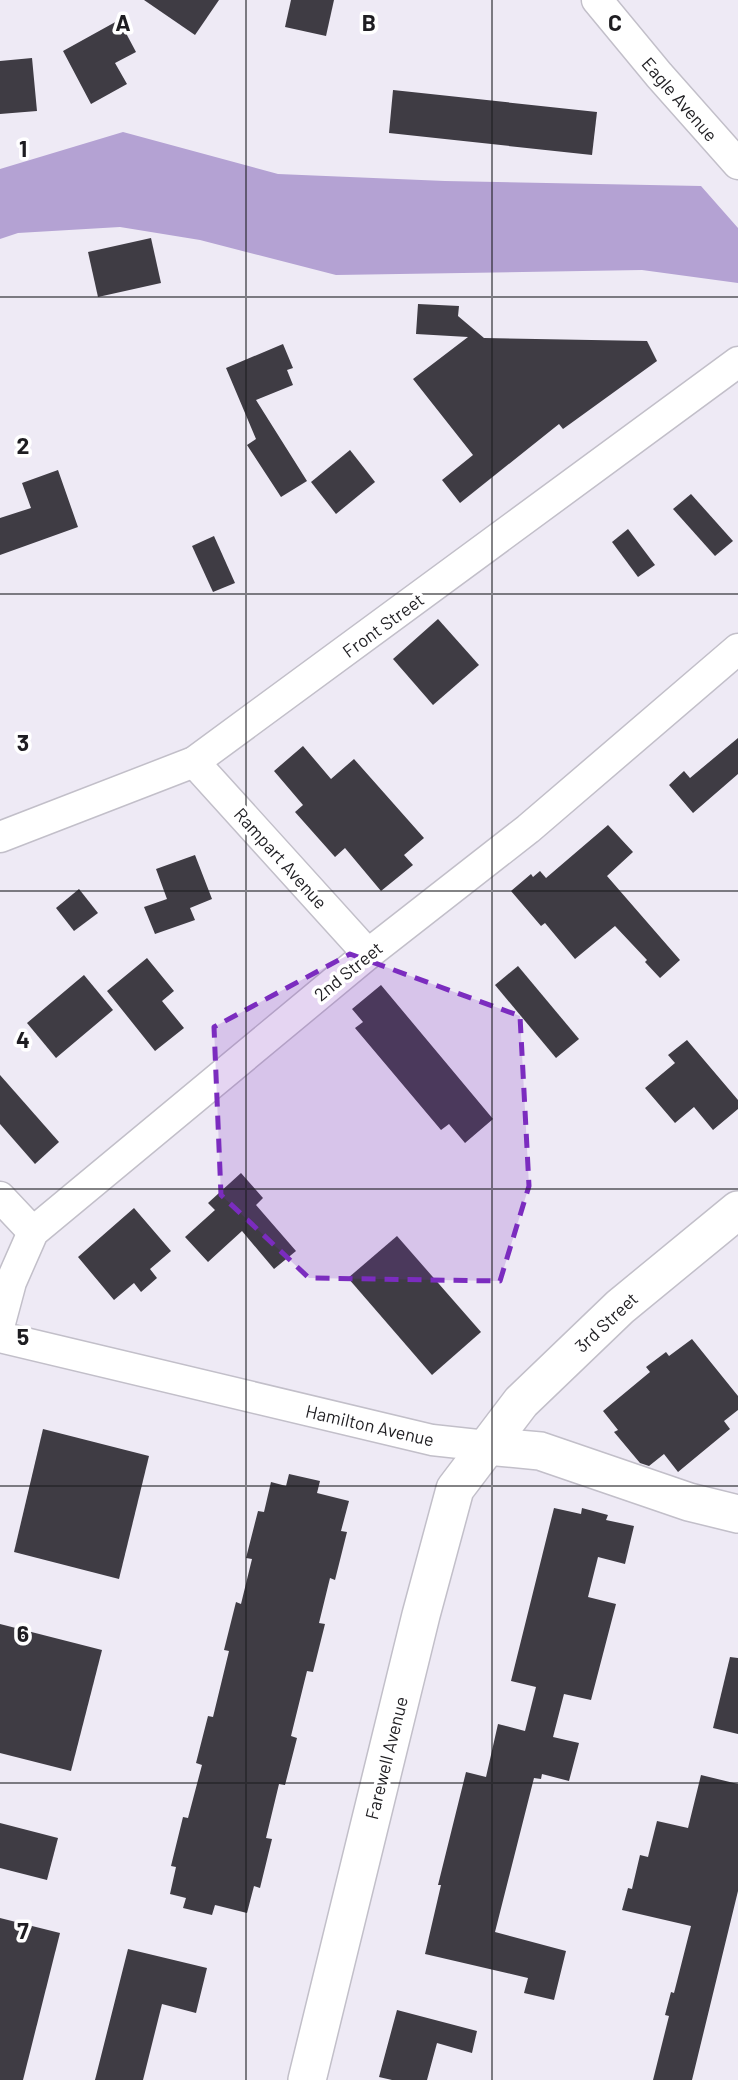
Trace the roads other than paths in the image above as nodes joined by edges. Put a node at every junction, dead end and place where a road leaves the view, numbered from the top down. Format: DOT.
graph roads {
  1 [pos="597,0"];
  2 [pos="738,164"];
  3 [pos="738,362"];
  4 [pos="738,649"];
  5 [pos="194,762"];
  6 [pos="0,836"];
  7 [pos="368,954"];
  8 [pos="0,1197"];
  9 [pos="738,1210"];
  10 [pos="33,1232"];
  11 [pos="0,1323"];
  12 [pos="0,1337"];
  13 [pos="487,1447"];
  14 [pos="738,1514"];
  15 [pos="307,2080"];
  1 -- 2 [label="street, Eagle Avenue"];
  3 -- 5 [label="street, Front Street"];
  4 -- 7 [label="street, 2nd Street"];
  5 -- 6 [label="street, Front Street"];
  5 -- 7 [label="street, Rampart Avenue"];
  7 -- 10 [label="street, 2nd Street"];
  8 -- 10 [label="street"];
  9 -- 13 [label="street, 3rd Street"];
  10 -- 11 [label="street, 2nd Street"];
  12 -- 13 [label="street, Hamilton Avenue"];
  13 -- 14 [label="street, Hamilton Avenue"];
  13 -- 15 [label="street, Farewell Avenue"];
}
